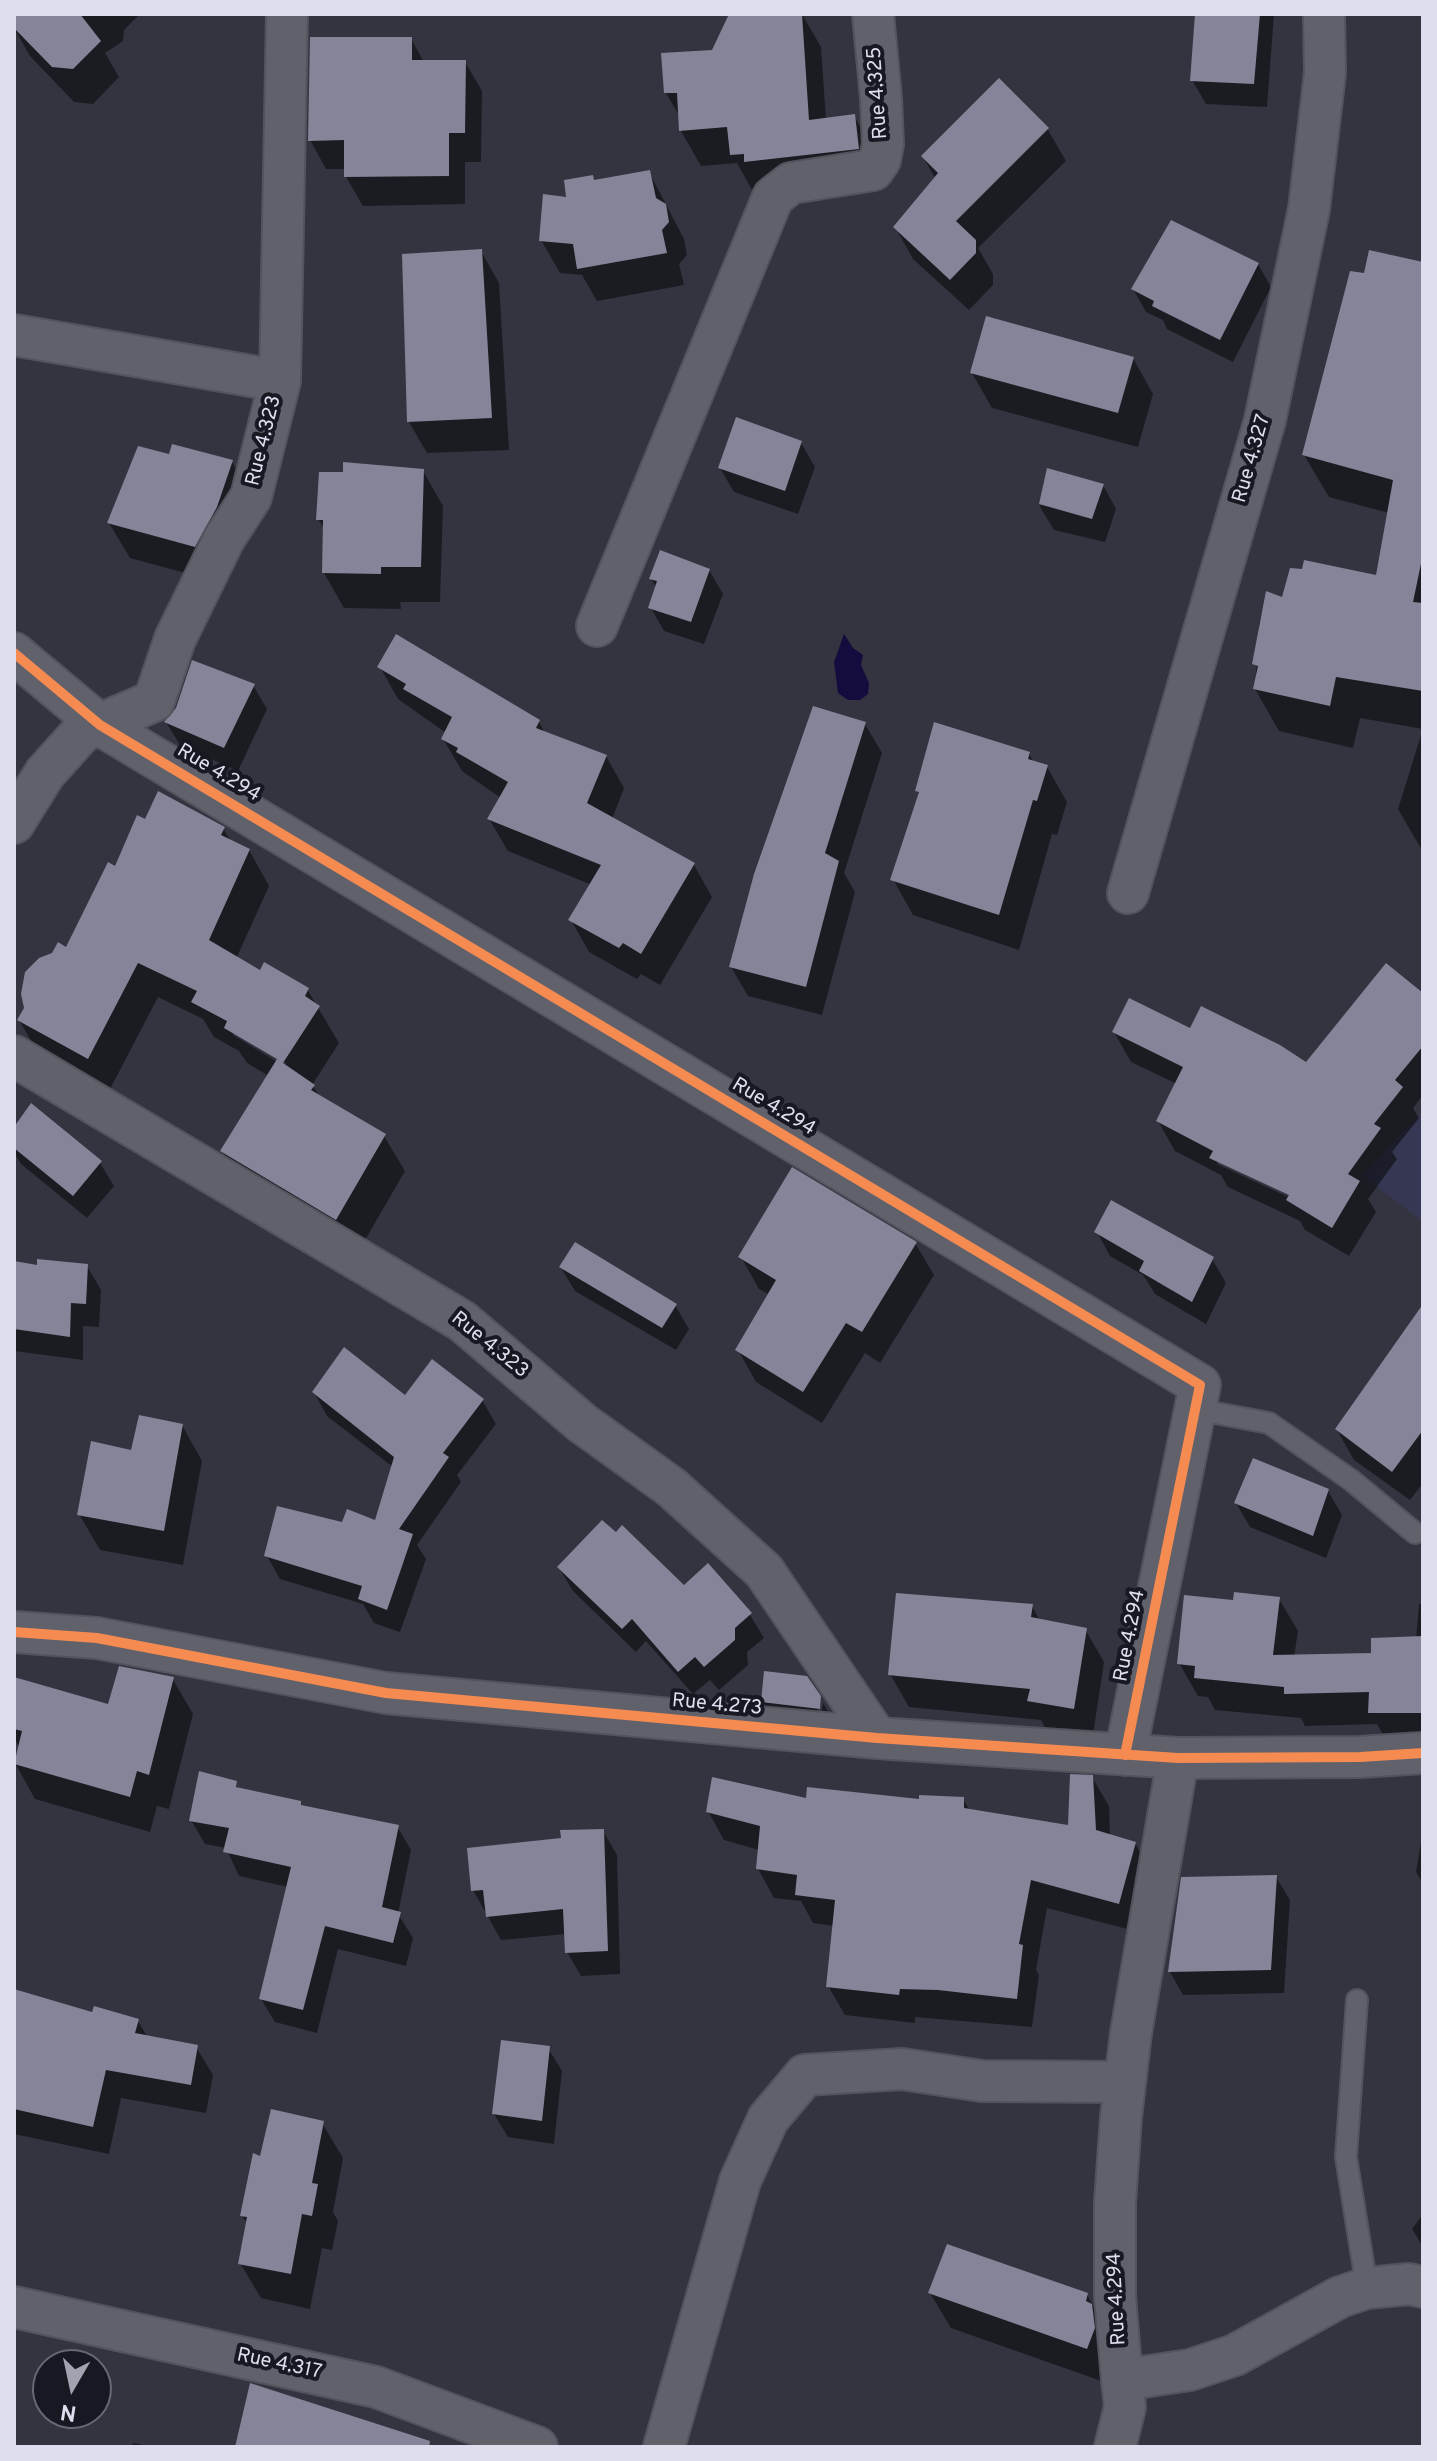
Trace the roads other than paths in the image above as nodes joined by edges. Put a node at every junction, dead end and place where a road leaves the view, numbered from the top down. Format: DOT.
graph roads {
  1 [pos="287,14"];
  2 [pos="873,14"];
  3 [pos="1324,14"];
  4 [pos="14,335"];
  5 [pos="280,381"];
  6 [pos="597,626"];
  7 [pos="14,653"];
  8 [pos="100,725"];
  9 [pos="14,823"];
  10 [pos="1128,893"];
  11 [pos="14,1056"];
  12 [pos="1194,1409"];
  13 [pos="1415,1533"];
  14 [pos="14,1632"];
  15 [pos="877,1738"];
  16 [pos="1423,1753"];
  17 [pos="1125,1755"];
  18 [pos="1178,1758"];
  19 [pos="1357,2000"];
  20 [pos="1125,2082"];
  21 [pos="1423,2287"];
  22 [pos="1367,2288"];
  23 [pos="14,2307"];
  24 [pos="1122,2380"];
  25 [pos="537,2447"];
  26 [pos="664,2447"];
  27 [pos="1115,2447"];
  1 -- 5 [label="street, Rue 4.323"];
  2 -- 6 [label="street, Rue 4.325"];
  3 -- 10 [label="street, Rue 4.327"];
  4 -- 5 [label="street"];
  5 -- 8 [label="street, Rue 4.323"];
  7 -- 8 [label="street, Rue 4.294"];
  8 -- 9 [label="street, Rue 4.323"];
  8 -- 12 [label="street, Rue 4.294"];
  11 -- 15 [label="street, Rue 4.323"];
  12 -- 13 [label="lane"];
  12 -- 17 [label="street, Rue 4.294"];
  14 -- 15 [label="street, Rue 4.273"];
  15 -- 17 [label="street, Rue 4.273"];
  16 -- 18 [label="street, Rue 4.273"];
  17 -- 18 [label="street, Rue 4.273"];
  18 -- 20 [label="street, Rue 4.294"];
  19 -- 22 [label="lane"];
  20 -- 24 [label="street, Rue 4.294"];
  20 -- 26 [label="street"];
  21 -- 22 [label="street"];
  22 -- 24 [label="street"];
  23 -- 25 [label="street, Rue 4.317"];
  24 -- 27 [label="street, Rue 4.294"];
}
